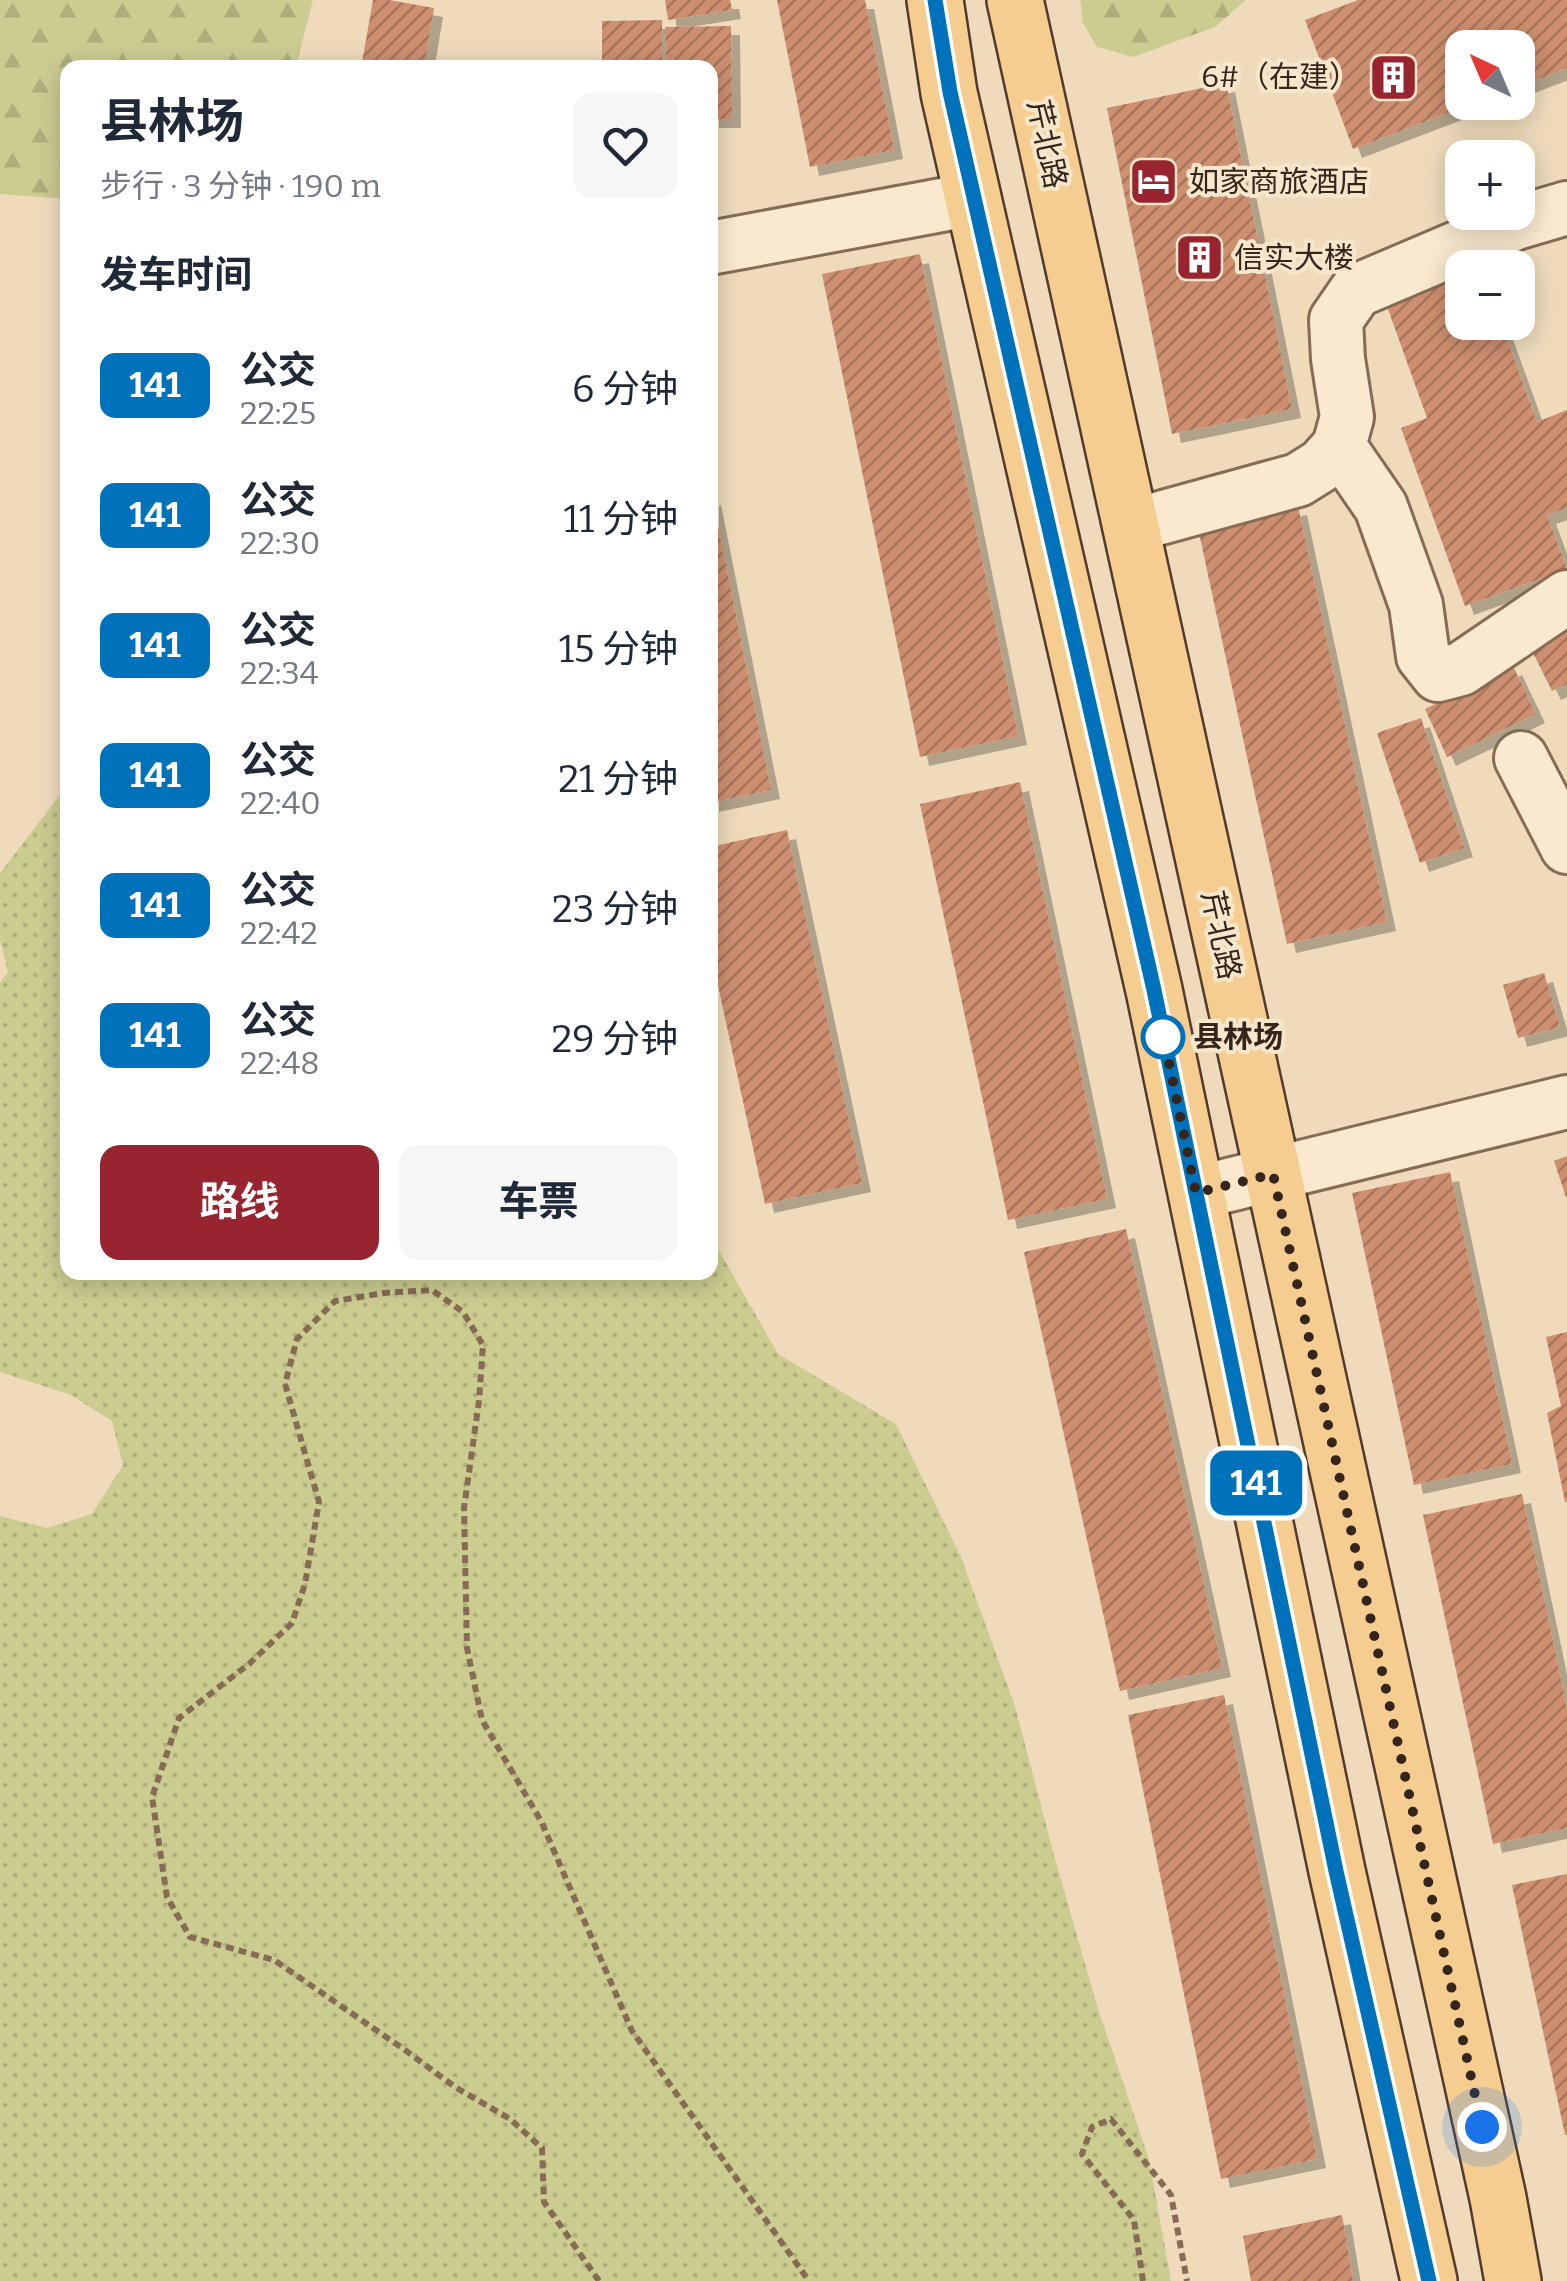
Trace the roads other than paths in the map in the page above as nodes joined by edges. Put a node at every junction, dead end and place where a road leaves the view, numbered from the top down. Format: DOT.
graph roads {
  1 [pos="935,0"];
  2 [pos="1016,0"];
  3 [pos="974,199"];
  4 [pos="1567,208"];
  5 [pos="718,247"];
  6 [pos="1339,446"];
  7 [pos="1131,526"];
  8 [pos="1567,597"];
  9 [pos="1521,758"];
  10 [pos="1567,847"];
  11 [pos="1567,1102"];
  12 [pos="1273,1174"];
  13 [pos="1196,1193"];
  14 [pos="1429,2281"];
  15 [pos="1513,2281"];
  1 -- 3 [label="main road"];
  2 -- 7 [label="main road, 芹北路"];
  3 -- 5 [label="street"];
  3 -- 13 [label="main road"];
  4 -- 6 [label="street"];
  6 -- 7 [label="street"];
  6 -- 8 [label="street"];
  7 -- 12 [label="main road, 芹北路"];
  9 -- 10 [label="street"];
  11 -- 12 [label="street"];
  12 -- 13 [label="street"];
  12 -- 15 [label="main road, 芹北路"];
  13 -- 14 [label="main road"];
}
